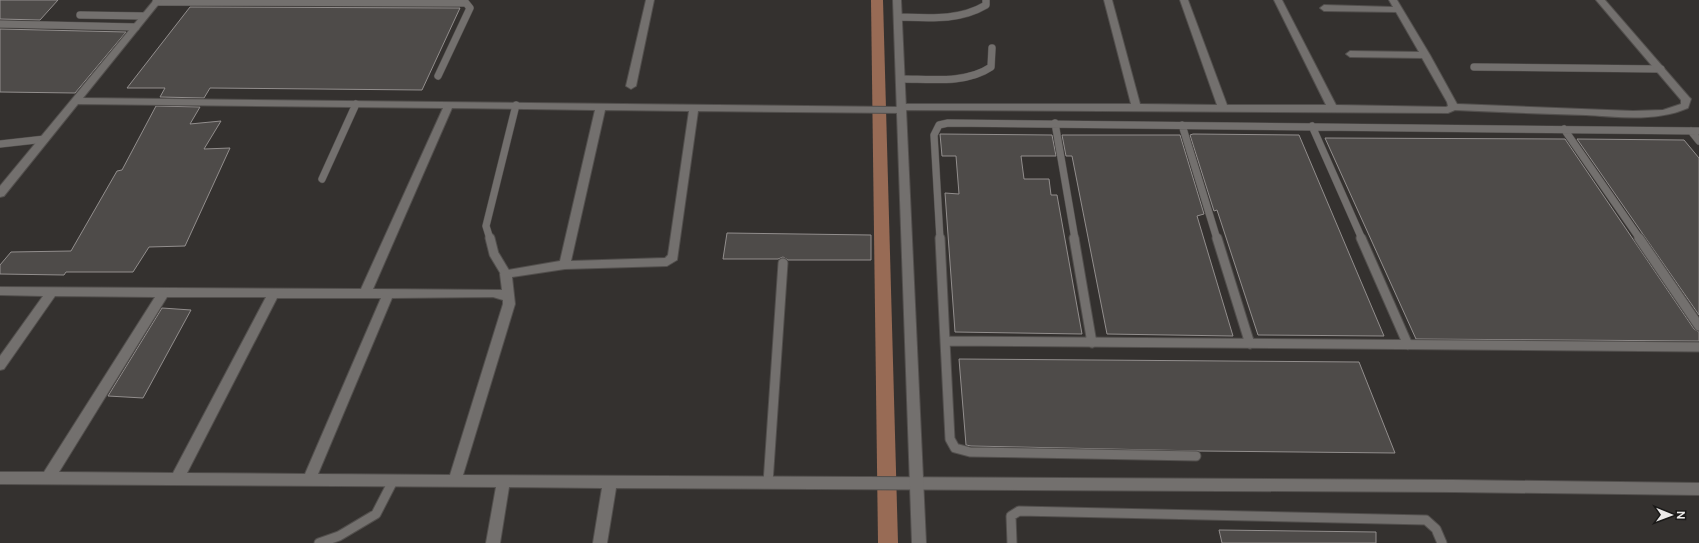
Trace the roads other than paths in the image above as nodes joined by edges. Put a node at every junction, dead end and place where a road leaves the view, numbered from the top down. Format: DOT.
graph roads {
  1 [pos="650,0"];
  2 [pos="897,0"];
  3 [pos="986,0"];
  4 [pos="1108,0"];
  5 [pos="1184,0"];
  6 [pos="1278,0"];
  7 [pos="1394,0"];
  8 [pos="1600,0"];
  9 [pos="157,1"];
  10 [pos="1324,8"];
  11 [pos="1400,10"];
  12 [pos="80,15"];
  13 [pos="144,16"];
  14 [pos="898,17"];
  15 [pos="0,24"];
  16 [pos="136,27"];
  17 [pos="992,48"];
  18 [pos="1350,54"];
  19 [pos="1426,55"];
  20 [pos="1474,67"];
  21 [pos="1661,69"];
  22 [pos="438,76"];
  23 [pos="900,79"];
  24 [pos="632,86"];
  25 [pos="76,101"];
  26 [pos="356,104"];
  27 [pos="449,105"];
  28 [pos="516,105"];
  29 [pos="601,106"];
  30 [pos="694,107"];
  31 [pos="1136,107"];
  32 [pos="1453,107"];
  33 [pos="902,108"];
  34 [pos="1223,108"];
  35 [pos="1333,109"];
  36 [pos="1055,123"];
  37 [pos="1182,125"];
  38 [pos="1312,126"];
  39 [pos="1564,129"];
  40 [pos="1695,131"];
  41 [pos="45,139"];
  42 [pos="1699,141"];
  43 [pos="0,144"];
  44 [pos="322,179"];
  45 [pos="0,194"];
  46 [pos="783,263"];
  47 [pos="565,265"];
  48 [pos="506,274"];
  49 [pos="0,291"];
  50 [pos="52,292"];
  51 [pos="163,293"];
  52 [pos="273,294"];
  53 [pos="365,294"];
  54 [pos="388,294"];
  55 [pos="507,297"];
  56 [pos="1699,326"];
  57 [pos="945,341"];
  58 [pos="1092,343"];
  59 [pos="1250,344"];
  60 [pos="1408,345"];
  61 [pos="1699,347"];
  62 [pos="0,364"];
  63 [pos="1196,456"];
  64 [pos="0,478"];
  65 [pos="48,478"];
  66 [pos="177,479"];
  67 [pos="309,480"];
  68 [pos="393,481"];
  69 [pos="504,481"];
  70 [pos="454,482"];
  71 [pos="610,482"];
  72 [pos="768,483"];
  73 [pos="917,484"];
  74 [pos="1699,489"];
  75 [pos="319,543"];
  76 [pos="493,543"];
  77 [pos="600,543"];
  78 [pos="919,543"];
  79 [pos="1012,543"];
  80 [pos="1442,543"];
  1 -- 24 [label="street"];
  2 -- 14 [label="street"];
  3 -- 14 [label="lane"];
  4 -- 31 [label="street"];
  5 -- 34 [label="street"];
  6 -- 35 [label="street"];
  7 -- 11 [label="street"];
  8 -- 21 [label="street"];
  9 -- 13 [label="street"];
  9 -- 22 [label="lane"];
  10 -- 11 [label="street"];
  11 -- 19 [label="street"];
  12 -- 13 [label="lane"];
  13 -- 16 [label="street"];
  14 -- 23 [label="street"];
  15 -- 16 [label="lane"];
  16 -- 25 [label="street"];
  17 -- 23 [label="lane"];
  18 -- 19 [label="street"];
  19 -- 32 [label="street"];
  20 -- 21 [label="lane"];
  21 -- 32 [label="street"];
  23 -- 33 [label="street"];
  25 -- 26 [label="street"];
  25 -- 41 [label="street"];
  26 -- 27 [label="street"];
  26 -- 44 [label="lane"];
  27 -- 28 [label="street"];
  27 -- 53 [label="street"];
  28 -- 29 [label="street"];
  28 -- 48 [label="lane"];
  29 -- 30 [label="street"];
  29 -- 47 [label="street"];
  30 -- 33 [label="street"];
  30 -- 47 [label="street"];
  31 -- 33 [label="street"];
  31 -- 34 [label="street"];
  32 -- 35 [label="street"];
  33 -- 73 [label="street"];
  34 -- 35 [label="street"];
  36 -- 37 [label="lane"];
  36 -- 57 [label="lane"];
  36 -- 58 [label="lane"];
  37 -- 38 [label="lane"];
  37 -- 59 [label="lane"];
  38 -- 39 [label="lane"];
  38 -- 60 [label="lane"];
  39 -- 40 [label="lane"];
  39 -- 56 [label="lane"];
  40 -- 42 [label="lane"];
  41 -- 43 [label="lane"];
  41 -- 45 [label="street"];
  46 -- 72 [label="lane"];
  47 -- 48 [label="street"];
  48 -- 55 [label="street"];
  49 -- 50 [label="street"];
  50 -- 51 [label="street"];
  50 -- 62 [label="street"];
  51 -- 52 [label="street"];
  51 -- 65 [label="street"];
  52 -- 53 [label="street"];
  52 -- 66 [label="street"];
  53 -- 54 [label="street"];
  54 -- 55 [label="street"];
  54 -- 67 [label="street"];
  55 -- 70 [label="street"];
  57 -- 58 [label="lane"];
  57 -- 63 [label="lane"];
  58 -- 59 [label="lane"];
  59 -- 60 [label="lane"];
  60 -- 61 [label="lane"];
  64 -- 65 [label="street"];
  65 -- 66 [label="street"];
  66 -- 67 [label="street"];
  67 -- 68 [label="street"];
  68 -- 70 [label="street"];
  68 -- 75 [label="lane"];
  69 -- 70 [label="street"];
  69 -- 71 [label="street"];
  69 -- 76 [label="street"];
  71 -- 72 [label="street"];
  71 -- 77 [label="street"];
  72 -- 73 [label="street"];
  73 -- 74 [label="street"];
  73 -- 78 [label="street"];
  79 -- 80 [label="lane"];
}
